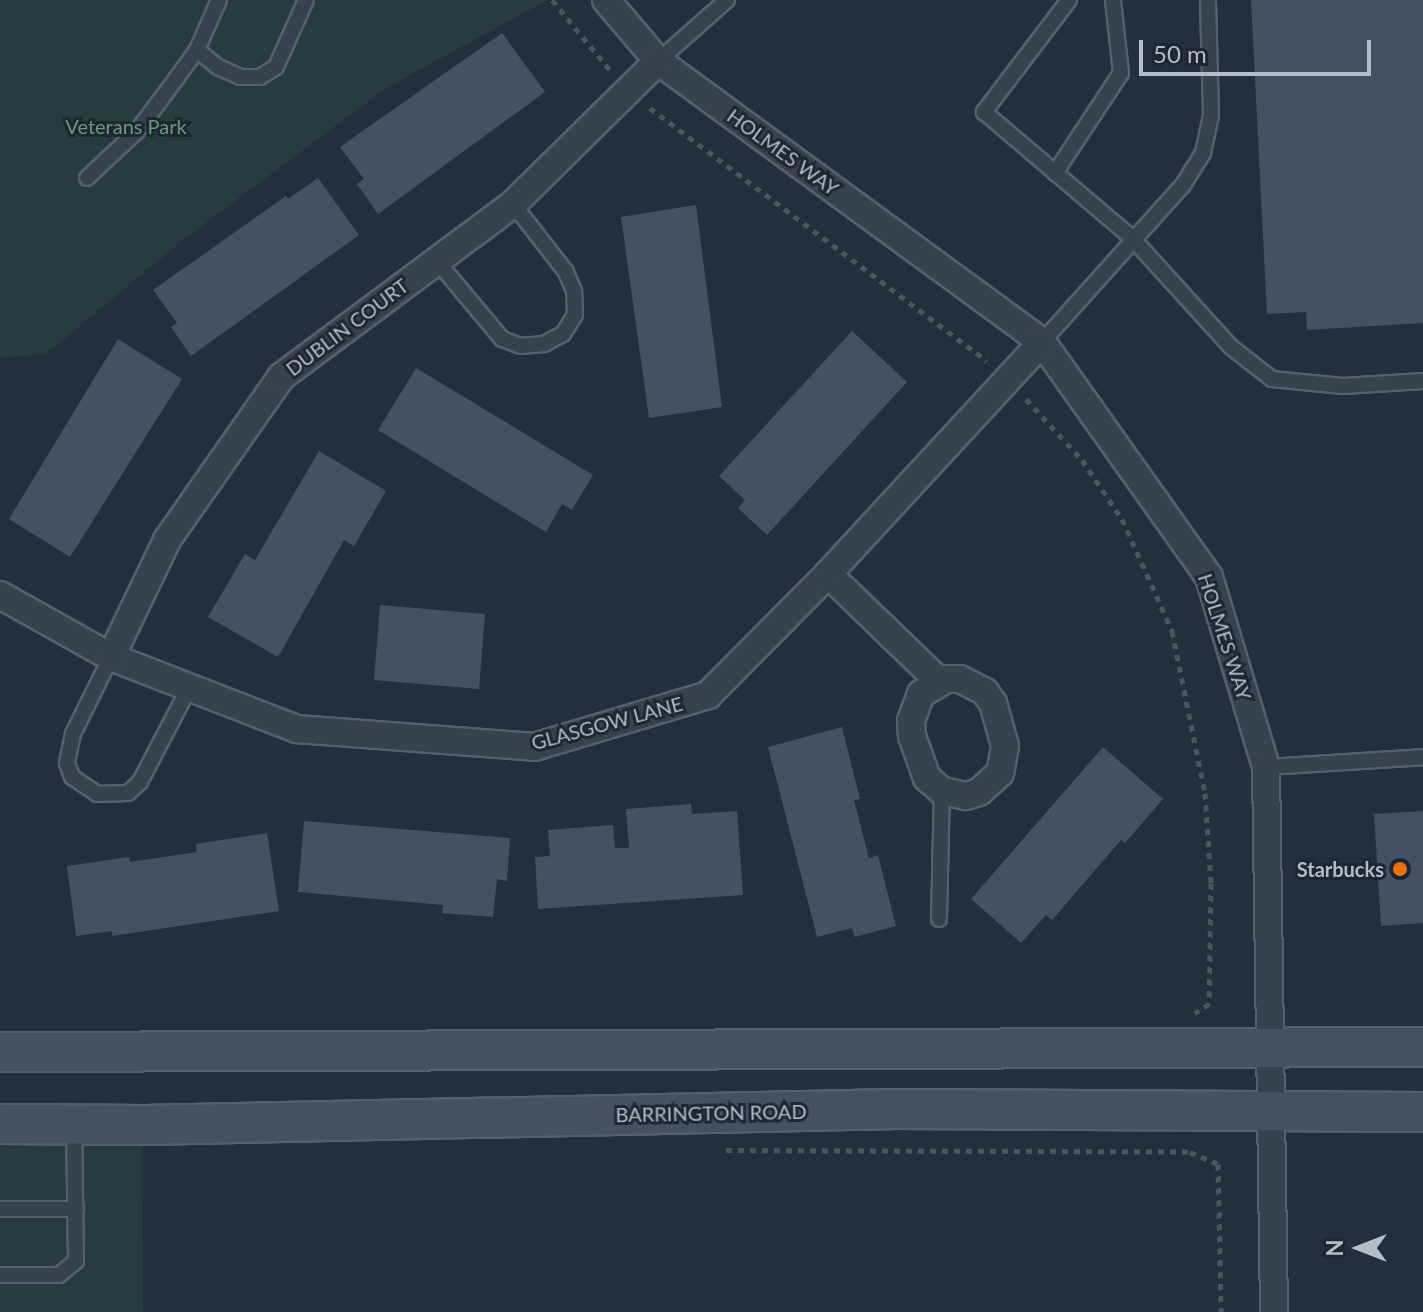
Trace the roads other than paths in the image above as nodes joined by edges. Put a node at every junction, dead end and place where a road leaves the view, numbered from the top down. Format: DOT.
graph roads {
  1 [pos="219,0"];
  2 [pos="306,0"];
  3 [pos="606,0"];
  4 [pos="727,0"];
  5 [pos="1069,0"];
  6 [pos="1113,0"];
  7 [pos="1208,0"];
  8 [pos="197,50"];
  9 [pos="658,61"];
  10 [pos="1055,173"];
  11 [pos="87,178"];
  12 [pos="513,204"];
  13 [pos="1133,239"];
  14 [pos="436,260"];
  15 [pos="1042,342"];
  16 [pos="1423,381"];
  17 [pos="828,574"];
  18 [pos="0,595"];
  19 [pos="111,657"];
  20 [pos="940,682"];
  21 [pos="189,688"];
  22 [pos="1423,757"];
  23 [pos="1266,767"];
  24 [pos="942,791"];
  25 [pos="939,919"];
  26 [pos="1423,1047"];
  27 [pos="1270,1048"];
  28 [pos="0,1052"];
  29 [pos="1271,1112"];
  30 [pos="1423,1112"];
  31 [pos="0,1124"];
  32 [pos="74,1125"];
  33 [pos="0,1209"];
  34 [pos="76,1209"];
  35 [pos="0,1275"];
  36 [pos="1274,1312"];
  1 -- 8 [label="lane"];
  2 -- 8 [label="lane"];
  3 -- 9 [label="street, HOLMES WAY"];
  4 -- 9 [label="lane"];
  5 -- 10 [label="lane"];
  6 -- 10 [label="lane"];
  7 -- 13 [label="lane"];
  8 -- 11 [label="lane"];
  9 -- 12 [label="street, DUBLIN COURT"];
  9 -- 15 [label="street, HOLMES WAY"];
  10 -- 13 [label="lane"];
  12 -- 14 [label="street, DUBLIN COURT"];
  12 -- 14 [label="lane"];
  13 -- 15 [label="lane"];
  13 -- 16 [label="lane"];
  14 -- 19 [label="street, DUBLIN COURT"];
  15 -- 17 [label="street, GLASGOW LANE"];
  15 -- 23 [label="street, HOLMES WAY"];
  17 -- 20 [label="street"];
  17 -- 21 [label="street, GLASGOW LANE"];
  18 -- 19 [label="street, GLASGOW LANE"];
  19 -- 21 [label="street, GLASGOW LANE"];
  19 -- 21 [label="lane"];
  20 -- 24 [label="street"];
  20 -- 24 [label="street"];
  22 -- 23 [label="lane"];
  23 -- 27 [label="street, HOLMES WAY"];
  24 -- 25 [label="lane"];
  26 -- 27 [label="main road"];
  27 -- 28 [label="main road"];
  27 -- 29 [label="street, HOLMES WAY"];
  29 -- 30 [label="main road, BARRINGTON ROAD"];
  29 -- 32 [label="main road, BARRINGTON ROAD"];
  29 -- 36 [label="street, HOLMES WAY"];
  31 -- 32 [label="main road, BARRINGTON ROAD"];
  32 -- 34 [label="lane"];
  33 -- 34 [label="lane"];
  34 -- 35 [label="lane"];
}
